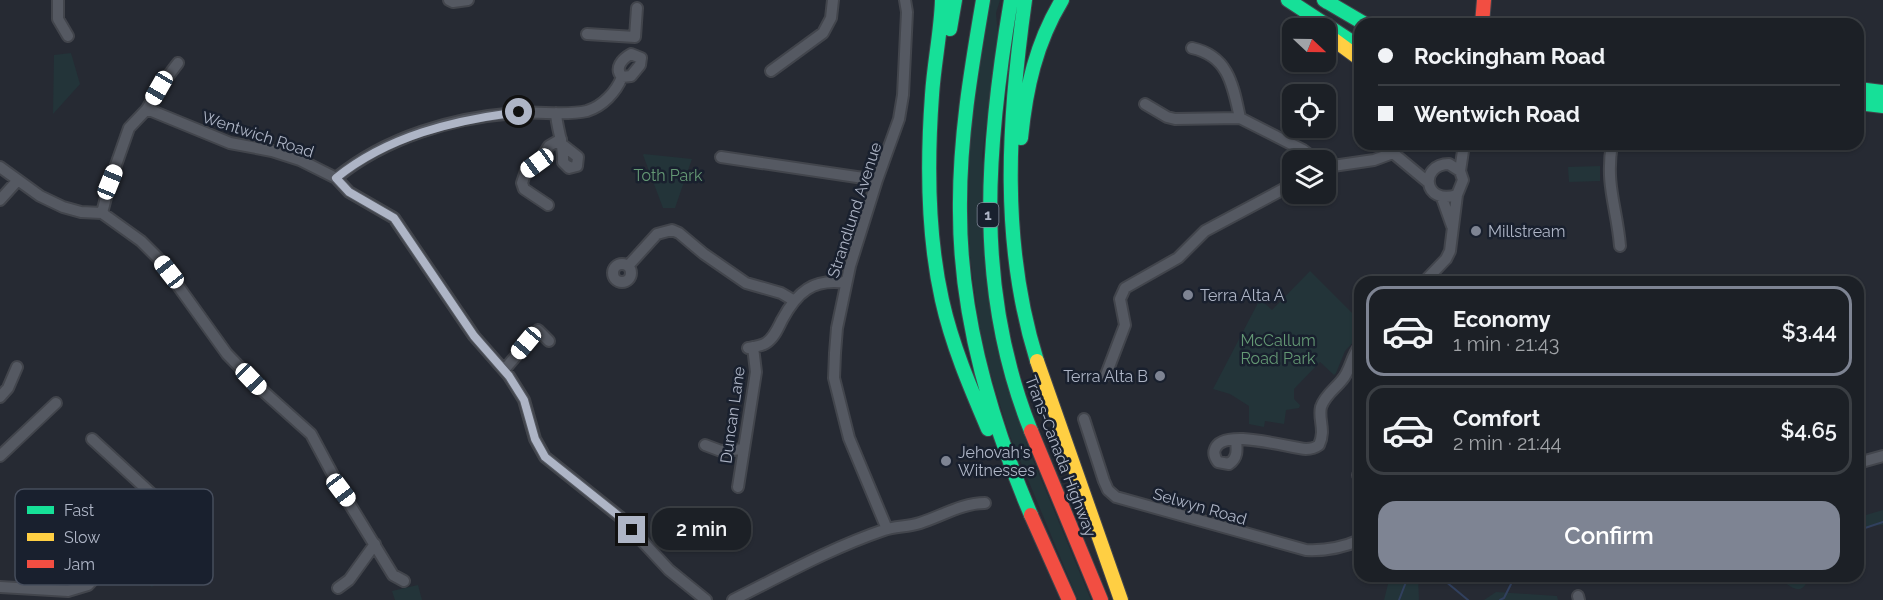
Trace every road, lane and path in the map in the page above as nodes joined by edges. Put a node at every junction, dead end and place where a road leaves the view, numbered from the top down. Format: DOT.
graph roads {
  1 [pos="58,0"];
  2 [pos="449,0"];
  3 [pos="468,0"];
  4 [pos="834,0"];
  5 [pos="905,0"];
  6 [pos="942,0"];
  7 [pos="955,0"];
  8 [pos="983,0"];
  9 [pos="1011,0"];
  10 [pos="1025,0"];
  11 [pos="1062,0"];
  12 [pos="1287,0"];
  13 [pos="1325,0"];
  14 [pos="1485,0"];
  15 [pos="637,8"];
  16 [pos="1308,18"];
  17 [pos="1355,18"];
  18 [pos="1483,18"];
  19 [pos="587,34"];
  20 [pos="68,36"];
  21 [pos="635,37"];
  22 [pos="1336,41"];
  23 [pos="1354,42"];
  24 [pos="1192,48"];
  25 [pos="634,54"];
  26 [pos="1354,55"];
  27 [pos="178,63"];
  28 [pos="771,71"];
  29 [pos="622,77"];
  30 [pos="1864,90"];
  31 [pos="1883,92"];
  32 [pos="1864,104"];
  33 [pos="1145,105"];
  34 [pos="1883,106"];
  35 [pos="147,109"];
  36 [pos="556,112"];
  37 [pos="1240,118"];
  38 [pos="1302,150"];
  39 [pos="1459,150"];
  40 [pos="1462,150"];
  41 [pos="1611,150"];
  42 [pos="721,157"];
  43 [pos="1398,159"];
  44 [pos="930,161"];
  45 [pos="1449,164"];
  46 [pos="1336,166"];
  47 [pos="0,167"];
  48 [pos="1433,169"];
  49 [pos="1460,171"];
  50 [pos="336,178"];
  51 [pos="18,180"];
  52 [pos="877,180"];
  53 [pos="1429,183"];
  54 [pos="1282,190"];
  55 [pos="1457,195"];
  56 [pos="1442,198"];
  57 [pos="0,200"];
  58 [pos="548,204"];
  59 [pos="102,213"];
  60 [pos="1452,226"];
  61 [pos="1620,246"];
  62 [pos="628,266"];
  63 [pos="1429,276"];
  64 [pos="846,283"];
  65 [pos="793,300"];
  66 [pos="549,341"];
  67 [pos="1035,352"];
  68 [pos="1354,356"];
  69 [pos="17,367"];
  70 [pos="504,370"];
  71 [pos="1106,375"];
  72 [pos="0,397"];
  73 [pos="56,403"];
  74 [pos="1084,419"];
  75 [pos="92,439"];
  76 [pos="1236,440"];
  77 [pos="705,445"];
  78 [pos="743,449"];
  79 [pos="0,456"];
  80 [pos="1883,456"];
  81 [pos="1864,461"];
  82 [pos="738,487"];
  83 [pos="146,489"];
  84 [pos="985,503"];
  85 [pos="1033,519"];
  86 [pos="887,529"];
  87 [pos="1354,542"];
  88 [pos="375,544"];
  89 [pos="404,581"];
  90 [pos="88,585"];
  91 [pos="0,587"];
  92 [pos="339,588"];
  93 [pos="706,600"];
  94 [pos="733,600"];
  95 [pos="1069,600"];
  96 [pos="1101,600"];
  97 [pos="1121,600"];
  1 -- 20 [label="street"];
  2 -- 3 [label="street"];
  4 -- 28 [label="street"];
  5 -- 52 [label="street, Strandlund Avenue"];
  6 -- 44 [label="main road"];
  7 -- 44 [label="main road"];
  8 -- 85 [label="main road, 1"];
  9 -- 96 [label="main road, Trans-Canada Highway / 1"];
  10 -- 67 [label="main road"];
  11 -- 67 [label="main road"];
  12 -- 16 [label="main road"];
  12 -- 23 [label="main road"];
  13 -- 17 [label="main road"];
  14 -- 18 [label="main road"];
  15 -- 21 [label="street"];
  19 -- 21 [label="street"];
  21 -- 25 [label="street"];
  22 -- 26 [label="main road"];
  24 -- 37 [label="street"];
  25 -- 29 [label="street"];
  25 -- 29 [label="street"];
  27 -- 35 [label="street"];
  29 -- 36 [label="street"];
  30 -- 31 [label="main road"];
  32 -- 34 [label="main road"];
  33 -- 37 [label="street"];
  35 -- 50 [label="street, Wentwich Road"];
  35 -- 59 [label="street"];
  36 -- 50 [label="street"];
  36 -- 58 [label="street"];
  37 -- 38 [label="street"];
  39 -- 45 [label="street"];
  40 -- 49 [label="street"];
  41 -- 61 [label="street"];
  42 -- 52 [label="street"];
  43 -- 46 [label="street"];
  43 -- 48 [label="street"];
  43 -- 53 [label="street"];
  44 -- 85 [label="main road"];
  45 -- 48 [label="street"];
  45 -- 49 [label="street"];
  47 -- 51 [label="street"];
  48 -- 53 [label="street"];
  49 -- 55 [label="street"];
  50 -- 70 [label="street, Wentwich Road"];
  51 -- 57 [label="street"];
  51 -- 59 [label="street"];
  52 -- 64 [label="street, Strandlund Avenue"];
  53 -- 56 [label="street"];
  54 -- 71 [label="street"];
  55 -- 56 [label="street"];
  55 -- 60 [label="street"];
  56 -- 60 [label="street"];
  59 -- 88 [label="street"];
  60 -- 63 [label="street"];
  62 -- 65 [label="street"];
  64 -- 65 [label="street"];
  64 -- 86 [label="street, Strandlund Avenue"];
  65 -- 78 [label="street, Duncan Lane"];
  66 -- 70 [label="street"];
  67 -- 97 [label="main road"];
  68 -- 76 [label="street"];
  69 -- 72 [label="street"];
  70 -- 93 [label="street, Wentwich Road"];
  73 -- 79 [label="street"];
  74 -- 87 [label="street, Selwyn Road"];
  75 -- 83 [label="street"];
  77 -- 78 [label="street"];
  78 -- 82 [label="street, Duncan Lane"];
  80 -- 81 [label="street"];
  84 -- 86 [label="street"];
  85 -- 95 [label="main road, 1"];
  86 -- 94 [label="street"];
  88 -- 89 [label="street"];
  88 -- 92 [label="street"];
  90 -- 91 [label="street"];
}
